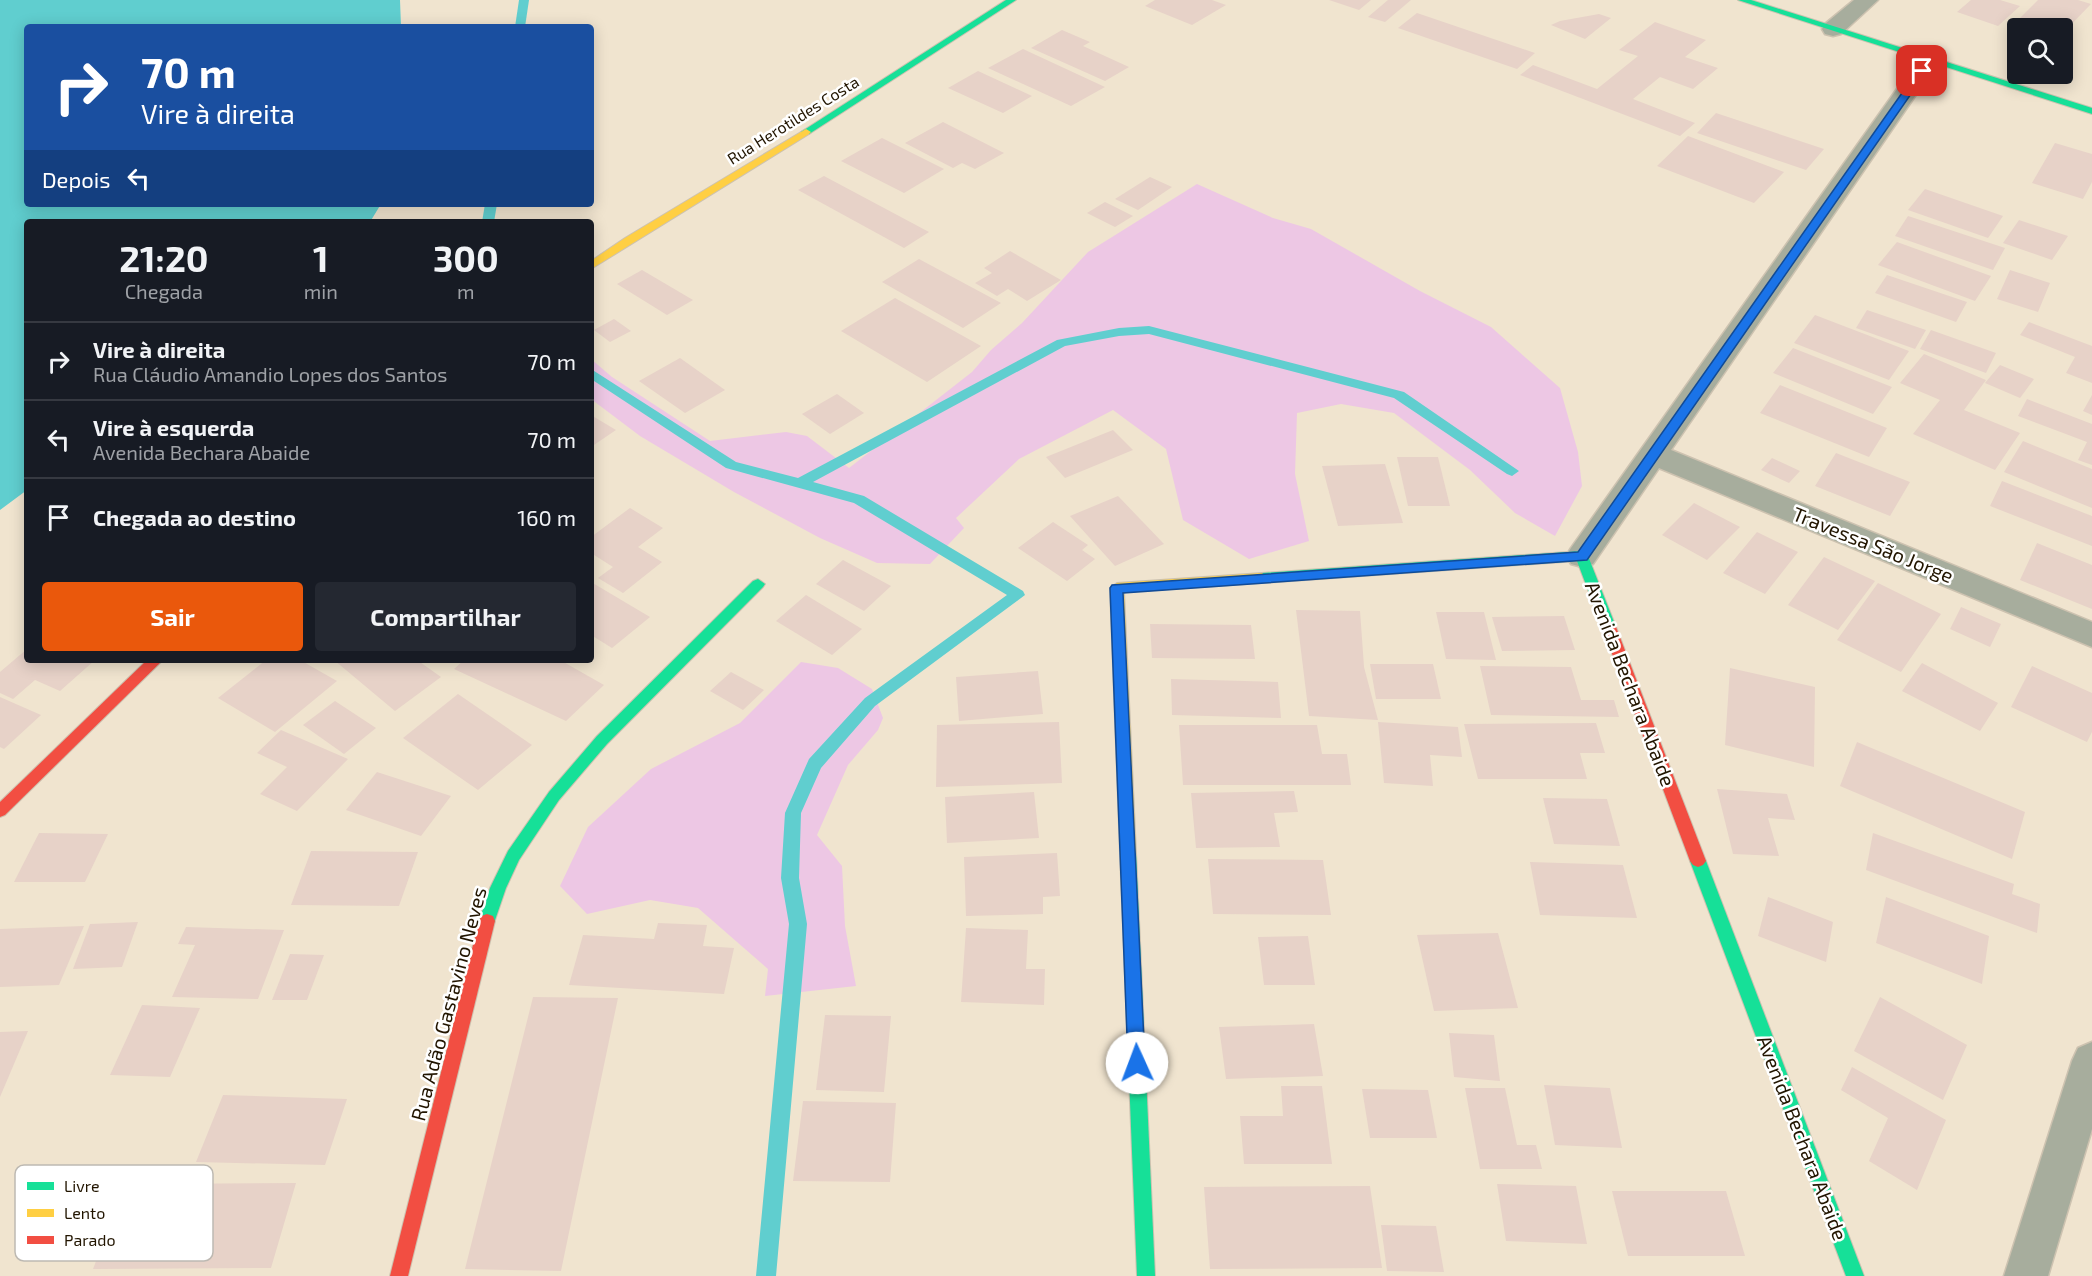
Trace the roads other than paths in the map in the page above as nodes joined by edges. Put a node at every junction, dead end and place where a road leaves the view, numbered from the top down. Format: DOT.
graph roads {
  1 [pos="1012,0"];
  2 [pos="1742,0"];
  3 [pos="1867,0"];
  4 [pos="1833,29"];
  5 [pos="1929,60"];
  6 [pos="2092,111"];
  7 [pos="594,264"];
  8 [pos="1653,454"];
  9 [pos="1582,556"];
  10 [pos="758,584"];
  11 [pos="2092,635"];
  12 [pos="153,663"];
  13 [pos="0,811"];
  14 [pos="2092,1061"];
  15 [pos="399,1276"];
  16 [pos="1146,1276"];
  17 [pos="1855,1276"];
  18 [pos="2026,1276"];
  1 -- 7 [label="street, Rua Herotildes Costa"];
  2 -- 4 [label="street"];
  3 -- 4 [label="street"];
  4 -- 5 [label="street"];
  5 -- 6 [label="street"];
  5 -- 8 [label="street, Avenida Bechara Abaide"];
  8 -- 9 [label="street, Avenida Bechara Abaide"];
  8 -- 11 [label="street, Travessa São Jorge"];
  9 -- 16 [label="street"];
  9 -- 17 [label="street, Avenida Bechara Abaide"];
  10 -- 15 [label="street, Rua Adão Gastavino Neves"];
  12 -- 13 [label="street"];
  14 -- 18 [label="street"];
}
